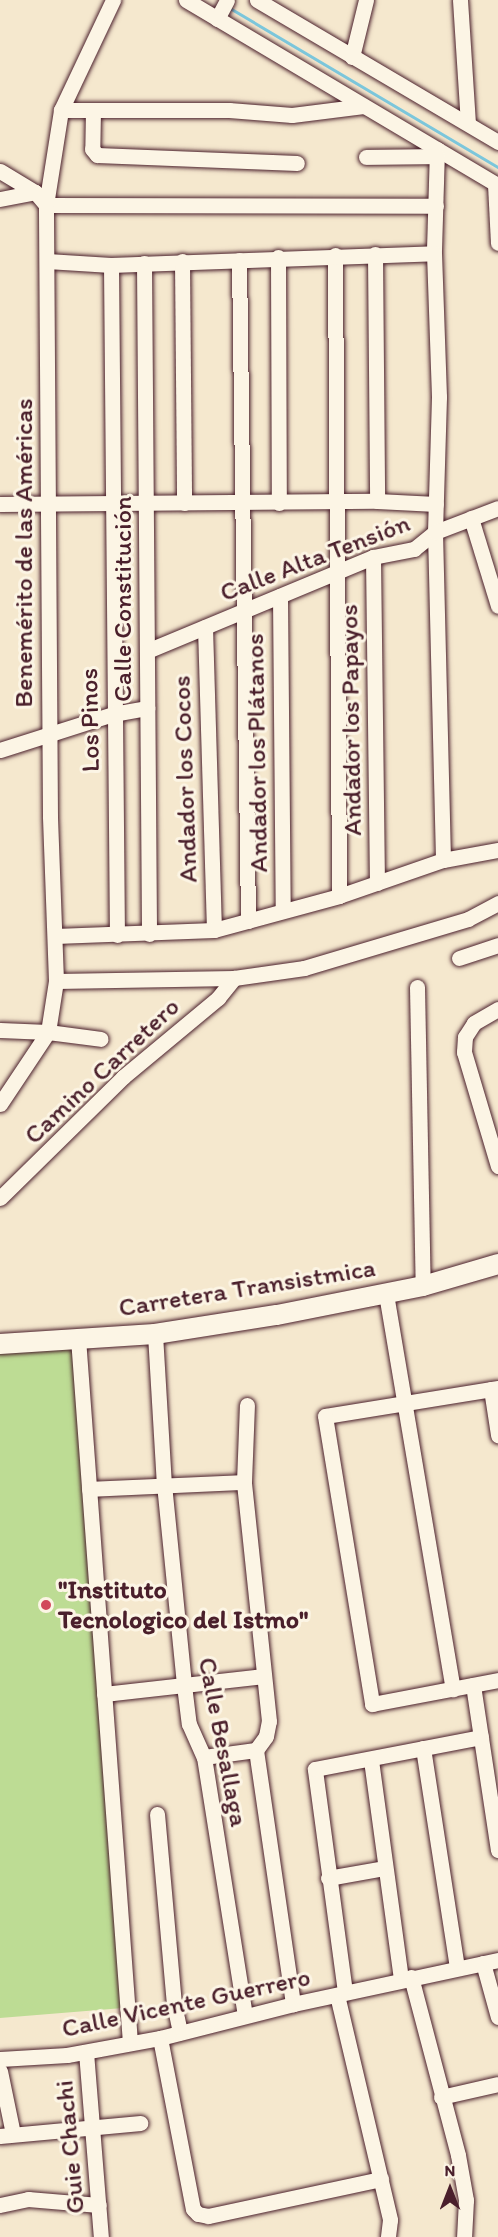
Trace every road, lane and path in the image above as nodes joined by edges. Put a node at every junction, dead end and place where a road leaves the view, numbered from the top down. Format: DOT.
graph roads {
  1 [pos="113,0"];
  2 [pos="186,0"];
  3 [pos="257,0"];
  4 [pos="366,0"];
  5 [pos="460,0"];
  6 [pos="222,10"];
  7 [pos="352,57"];
  8 [pos="363,106"];
  9 [pos="61,110"];
  10 [pos="93,110"];
  11 [pos="468,123"];
  12 [pos="498,142"];
  13 [pos="437,152"];
  14 [pos="366,158"];
  15 [pos="297,163"];
  16 [pos="0,171"];
  17 [pos="497,185"];
  18 [pos="35,192"];
  19 [pos="0,199"];
  20 [pos="46,205"];
  21 [pos="436,206"];
  22 [pos="498,243"];
  23 [pos="434,253"];
  24 [pos="375,254"];
  25 [pos="335,255"];
  26 [pos="278,257"];
  27 [pos="239,260"];
  28 [pos="47,261"];
  29 [pos="182,261"];
  30 [pos="144,263"];
  31 [pos="111,265"];
  32 [pos="377,501"];
  33 [pos="336,502"];
  34 [pos="279,503"];
  35 [pos="0,504"];
  36 [pos="47,504"];
  37 [pos="112,504"];
  38 [pos="146,504"];
  39 [pos="184,504"];
  40 [pos="242,504"];
  41 [pos="436,504"];
  42 [pos="498,508"];
  43 [pos="471,518"];
  44 [pos="435,532"];
  45 [pos="373,557"];
  46 [pos="336,573"];
  47 [pos="280,596"];
  48 [pos="498,606"];
  49 [pos="243,610"];
  50 [pos="205,627"];
  51 [pos="147,651"];
  52 [pos="147,708"];
  53 [pos="113,714"];
  54 [pos="50,735"];
  55 [pos="0,750"];
  56 [pos="498,850"];
  57 [pos="443,860"];
  58 [pos="377,883"];
  59 [pos="339,896"];
  60 [pos="498,903"];
  61 [pos="284,910"];
  62 [pos="248,921"];
  63 [pos="214,930"];
  64 [pos="149,934"];
  65 [pos="117,935"];
  66 [pos="55,936"];
  67 [pos="498,945"];
  68 [pos="459,958"];
  69 [pos="234,978"];
  70 [pos="56,981"];
  71 [pos="417,987"];
  72 [pos="491,1011"];
  73 [pos="0,1030"];
  74 [pos="48,1032"];
  75 [pos="101,1039"];
  76 [pos="3,1096"];
  77 [pos="498,1166"];
  78 [pos="0,1198"];
  79 [pos="498,1264"];
  80 [pos="423,1286"];
  81 [pos="386,1294"];
  82 [pos="155,1334"];
  83 [pos="78,1338"];
  84 [pos="0,1344"];
  85 [pos="494,1389"];
  86 [pos="407,1402"];
  87 [pos="247,1405"];
  88 [pos="498,1435"];
  89 [pos="244,1482"];
  90 [pos="164,1485"];
  91 [pos="89,1489"];
  92 [pos="264,1676"];
  93 [pos="498,1680"];
  94 [pos="184,1685"];
  95 [pos="473,1685"];
  96 [pos="453,1689"];
  97 [pos="105,1694"];
  98 [pos="481,1737"];
  99 [pos="423,1748"];
  100 [pos="256,1750"];
  101 [pos="204,1757"];
  102 [pos="371,1760"];
  103 [pos="157,1814"];
  104 [pos="498,1850"];
  105 [pos="385,1868"];
  106 [pos="328,1878"];
  107 [pos="491,1962"];
  108 [pos="457,1967"];
  109 [pos="406,1978"];
  110 [pos="347,1992"];
  111 [pos="293,2004"];
  112 [pos="245,2015"];
  113 [pos="498,2017"];
  114 [pos="180,2032"];
  115 [pos="160,2038"];
  116 [pos="130,2042"];
  117 [pos="86,2052"];
  118 [pos="0,2059"];
  119 [pos="0,2071"];
  120 [pos="498,2084"];
  121 [pos="441,2097"];
  122 [pos="140,2123"];
  123 [pos="92,2127"];
  124 [pos="6,2135"];
  125 [pos="381,2179"];
  126 [pos="0,2205"];
  127 [pos="99,2205"];
  128 [pos="101,2237"];
  129 [pos="388,2237"];
  130 [pos="464,2237"];
  1 -- 9 [label="street, Benemérito de las Américas"];
  2 -- 6 [label="street"];
  3 -- 7 [label="street"];
  4 -- 7 [label="street"];
  5 -- 11 [label="street"];
  6 -- 8 [label="street"];
  7 -- 11 [label="street"];
  8 -- 10 [label="street"];
  8 -- 13 [label="street"];
  9 -- 10 [label="street"];
  9 -- 20 [label="street, Benemérito de las Américas"];
  10 -- 15 [label="street"];
  11 -- 12 [label="street"];
  13 -- 14 [label="street"];
  13 -- 17 [label="street"];
  13 -- 21 [label="street"];
  16 -- 18 [label="street"];
  17 -- 22 [label="street"];
  18 -- 19 [label="street"];
  18 -- 20 [label="street"];
  20 -- 21 [label="street"];
  20 -- 28 [label="street, Benemérito de las Américas"];
  21 -- 23 [label="street"];
  23 -- 24 [label="street"];
  23 -- 41 [label="street"];
  24 -- 25 [label="street"];
  24 -- 32 [label="street"];
  25 -- 26 [label="street"];
  25 -- 33 [label="street"];
  26 -- 27 [label="street"];
  26 -- 34 [label="street"];
  27 -- 29 [label="street"];
  27 -- 40 [label="street"];
  28 -- 31 [label="street"];
  28 -- 36 [label="street, Benemérito de las Américas"];
  29 -- 30 [label="street"];
  29 -- 39 [label="street"];
  30 -- 31 [label="street"];
  30 -- 38 [label="street, Calle Constitución"];
  31 -- 37 [label="street, Los Pinos"];
  32 -- 33 [label="street"];
  32 -- 41 [label="street"];
  33 -- 34 [label="street"];
  33 -- 46 [label="street"];
  34 -- 40 [label="street"];
  35 -- 36 [label="street"];
  36 -- 37 [label="street"];
  36 -- 54 [label="street, Benemérito de las Américas"];
  37 -- 38 [label="street"];
  37 -- 53 [label="street, Los Pinos"];
  38 -- 39 [label="street"];
  38 -- 51 [label="street, Calle Constitución"];
  39 -- 40 [label="street"];
  40 -- 49 [label="street"];
  41 -- 44 [label="street"];
  42 -- 43 [label="street, Calle Alta Tensión"];
  43 -- 44 [label="street, Calle Alta Tensión"];
  43 -- 48 [label="street"];
  44 -- 45 [label="street, Calle Alta Tensión"];
  44 -- 57 [label="street"];
  45 -- 46 [label="street, Calle Alta Tensión"];
  45 -- 58 [label="street, Andador los Papayos"];
  46 -- 47 [label="street, Calle Alta Tensión"];
  46 -- 59 [label="street"];
  47 -- 49 [label="street, Calle Alta Tensión"];
  47 -- 61 [label="street, Andador los Plátanos"];
  49 -- 50 [label="street, Calle Alta Tensión"];
  49 -- 62 [label="street"];
  50 -- 51 [label="street, Calle Alta Tensión"];
  50 -- 63 [label="street, Andador los Cocos"];
  51 -- 52 [label="street, Calle Constitución"];
  52 -- 53 [label="street"];
  52 -- 64 [label="street, Calle Constitución"];
  53 -- 54 [label="street"];
  53 -- 65 [label="street, Los Pinos"];
  54 -- 55 [label="street"];
  54 -- 66 [label="street, Benemérito de las Américas"];
  56 -- 57 [label="street"];
  57 -- 58 [label="street"];
  58 -- 59 [label="street"];
  59 -- 61 [label="street"];
  60 -- 69 [label="street"];
  61 -- 62 [label="street"];
  62 -- 63 [label="street"];
  63 -- 64 [label="street"];
  64 -- 65 [label="street"];
  65 -- 66 [label="street"];
  66 -- 70 [label="street, Benemérito de las Américas"];
  67 -- 68 [label="street"];
  69 -- 70 [label="street"];
  69 -- 78 [label="street, Camino Carretero"];
  70 -- 74 [label="street, Benemérito de las Américas"];
  71 -- 80 [label="street"];
  72 -- 77 [label="street"];
  73 -- 74 [label="street"];
  74 -- 75 [label="street"];
  74 -- 76 [label="street, Benemérito de las Américas"];
  79 -- 80 [label="main road, Carretera Transistmica"];
  80 -- 81 [label="main road, Carretera Transistmica"];
  81 -- 82 [label="main road, Carretera Transistmica"];
  81 -- 86 [label="street"];
  82 -- 83 [label="main road, Carretera Transistmica"];
  82 -- 90 [label="street, Calle Besallaga"];
  83 -- 84 [label="main road, Carretera Transistmica"];
  83 -- 91 [label="street"];
  85 -- 86 [label="street"];
  85 -- 88 [label="street"];
  86 -- 96 [label="street"];
  86 -- 96 [label="street"];
  87 -- 89 [label="street"];
  89 -- 90 [label="street"];
  89 -- 92 [label="street"];
  90 -- 91 [label="street"];
  90 -- 94 [label="street, Calle Besallaga"];
  91 -- 97 [label="street"];
  92 -- 94 [label="street"];
  92 -- 100 [label="street"];
  93 -- 95 [label="street"];
  94 -- 97 [label="street"];
  94 -- 101 [label="street, Calle Besallaga"];
  95 -- 96 [label="street"];
  95 -- 98 [label="street"];
  97 -- 116 [label="street"];
  98 -- 99 [label="street"];
  98 -- 104 [label="street"];
  99 -- 102 [label="street"];
  99 -- 108 [label="street"];
  100 -- 101 [label="street"];
  100 -- 111 [label="street"];
  101 -- 112 [label="street, Calle Besallaga"];
  102 -- 105 [label="street"];
  102 -- 106 [label="street"];
  103 -- 114 [label="street"];
  105 -- 106 [label="street"];
  105 -- 109 [label="street"];
  106 -- 110 [label="street"];
  107 -- 108 [label="street, Calle Vicente Guerrero"];
  107 -- 113 [label="street"];
  108 -- 109 [label="street, Calle Vicente Guerrero"];
  109 -- 110 [label="street, Calle Vicente Guerrero"];
  109 -- 121 [label="street"];
  110 -- 111 [label="street, Calle Vicente Guerrero"];
  110 -- 125 [label="street"];
  111 -- 112 [label="street, Calle Vicente Guerrero"];
  112 -- 114 [label="street, Calle Vicente Guerrero"];
  114 -- 115 [label="street, Calle Vicente Guerrero"];
  115 -- 116 [label="street, Calle Vicente Guerrero"];
  115 -- 125 [label="street"];
  116 -- 117 [label="street, Calle Vicente Guerrero"];
  117 -- 118 [label="street, Calle Vicente Guerrero"];
  117 -- 123 [label="street, Guie Chachi"];
  119 -- 124 [label="street"];
  120 -- 121 [label="street"];
  121 -- 130 [label="street"];
  122 -- 123 [label="street"];
  123 -- 124 [label="street"];
  123 -- 127 [label="street, Guie Chachi"];
  125 -- 129 [label="street"];
  126 -- 127 [label="street"];
  127 -- 128 [label="street, Guie Chachi"];
}
